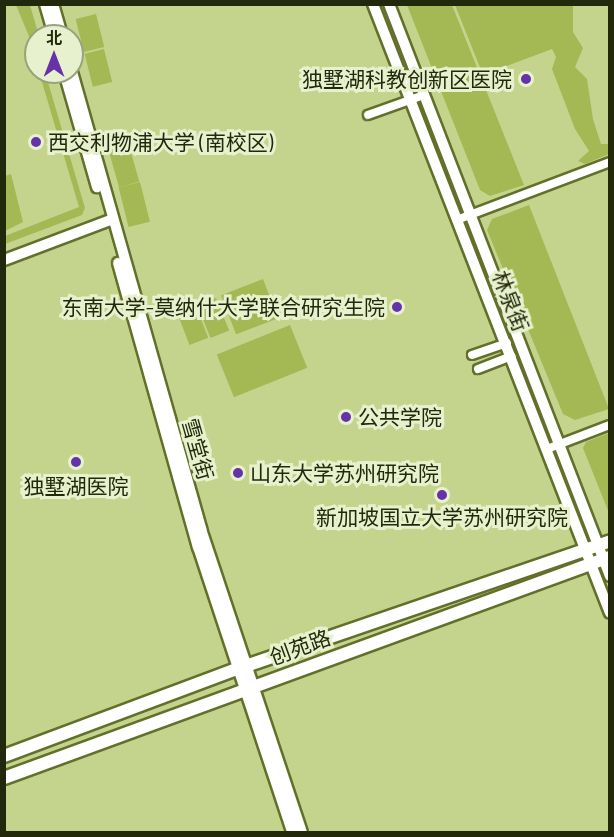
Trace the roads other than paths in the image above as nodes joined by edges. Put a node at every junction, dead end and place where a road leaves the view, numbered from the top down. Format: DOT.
graph roads {
  1 [pos="45,4"];
  2 [pos="53,4"];
  3 [pos="373,4"];
  4 [pos="389,4"];
  5 [pos="51,24"];
  6 [pos="59,24"];
  7 [pos="68,84"];
  8 [pos="75,84"];
  9 [pos="424,95"];
  10 [pos="411,100"];
  11 [pos="368,115"];
  12 [pos="609,162"];
  13 [pos="473,215"];
  14 [pos="109,217"];
  15 [pos="459,219"];
  16 [pos="4,252"];
  17 [pos="4,260"];
  18 [pos="507,343"];
  19 [pos="472,356"];
  20 [pos="512,356"];
  21 [pos="478,369"];
  22 [pos="609,425"];
  23 [pos="560,445"];
  24 [pos="547,449"];
  25 [pos="603,543"];
  26 [pos="584,549"];
  27 [pos="606,558"];
  28 [pos="589,562"];
  29 [pos="609,576"];
  30 [pos="609,613"];
  31 [pos="242,667"];
  32 [pos="249,686"];
  33 [pos="4,756"];
  34 [pos="4,778"];
  35 [pos="292,832"];
  36 [pos="302,832"];
  1 -- 5 [label="main road"];
  2 -- 6 [label="main road"];
  3 -- 10 [label="main road, 林泉街"];
  4 -- 9 [label="main road, 林泉街"];
  7 -- 14 [label="main road, 雪堂街"];
  8 -- 14 [label="main road, 雪堂街"];
  9 -- 10 [label="street"];
  9 -- 13 [label="main road, 林泉街"];
  10 -- 11 [label="street"];
  10 -- 15 [label="main road, 林泉街"];
  12 -- 13 [label="street"];
  13 -- 15 [label="street"];
  13 -- 23 [label="main road, 林泉街"];
  14 -- 16 [label="main road"];
  14 -- 17 [label="main road"];
  14 -- 31 [label="main road, 雪堂街"];
  15 -- 18 [label="main road, 林泉街"];
  18 -- 19 [label="street"];
  18 -- 20 [label="main road, 林泉街"];
  20 -- 21 [label="street"];
  20 -- 24 [label="main road, 林泉街"];
  22 -- 23 [label="street"];
  23 -- 24 [label="street"];
  23 -- 25 [label="main road, 林泉街"];
  24 -- 26 [label="main road, 林泉街"];
  25 -- 26 [label="main road, 创苑路"];
  25 -- 27 [label="main road, 林泉街"];
  26 -- 28 [label="main road, 林泉街"];
  26 -- 31 [label="main road, 创苑路"];
  27 -- 28 [label="main road, 创苑路"];
  27 -- 29 [label="main road, 林泉街"];
  28 -- 30 [label="main road, 林泉街"];
  28 -- 32 [label="main road, 创苑路"];
  31 -- 32 [label="main road, 雪堂街"];
  31 -- 33 [label="main road, 创苑路"];
  32 -- 34 [label="main road, 创苑路"];
  32 -- 35 [label="main road, 雪堂街"];
  32 -- 36 [label="main road, 雪堂街"];
}
